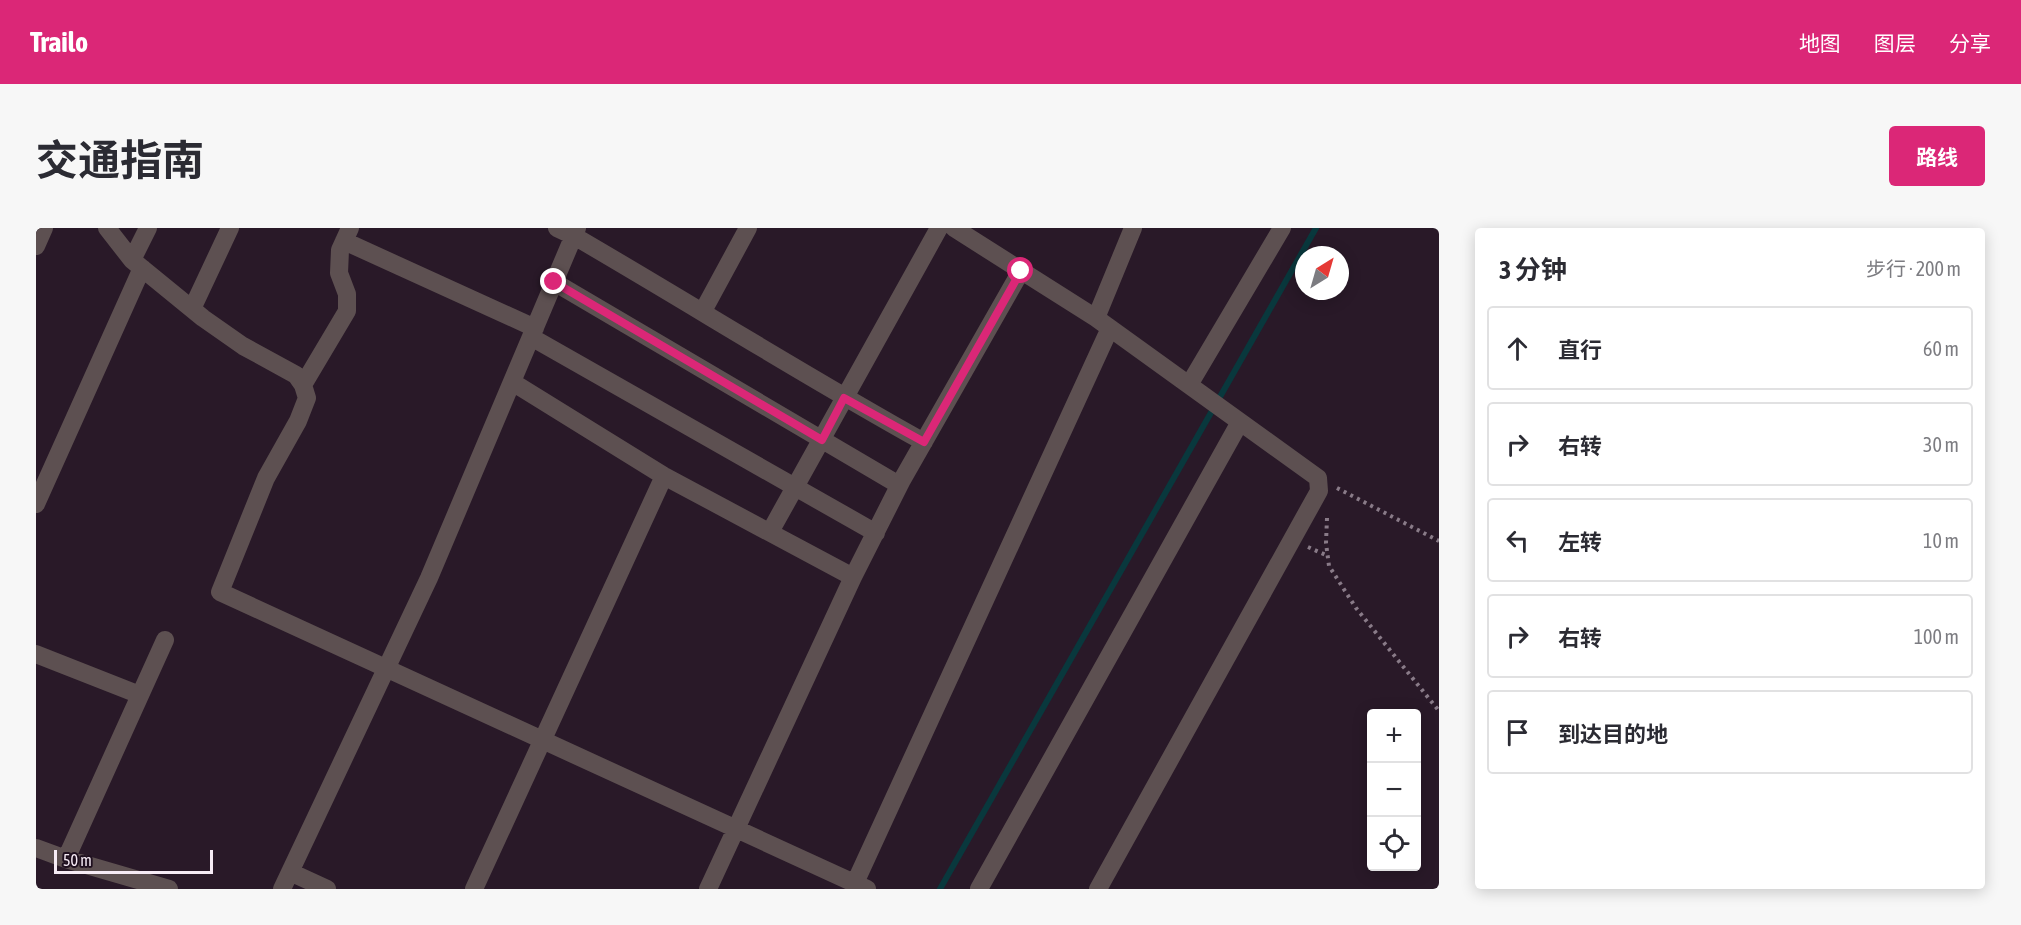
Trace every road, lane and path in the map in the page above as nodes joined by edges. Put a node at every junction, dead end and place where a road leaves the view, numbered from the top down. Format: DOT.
graph roads {
  1 [pos="44,228"];
  2 [pos="107,228"];
  3 [pos="148,228"];
  4 [pos="230,228"];
  5 [pos="748,228"];
  6 [pos="939,228"];
  7 [pos="954,228"];
  8 [pos="1133,228"];
  9 [pos="1282,228"];
  10 [pos="569,231"];
  11 [pos="347,235"];
  12 [pos="36,246"];
  13 [pos="137,264"];
  14 [pos="1021,271"];
  15 [pos="554,282"];
  16 [pos="192,309"];
  17 [pos="703,311"];
  18 [pos="1103,323"];
  19 [pos="533,333"];
  20 [pos="512,382"];
  21 [pos="303,385"];
  22 [pos="1191,386"];
  23 [pos="844,398"];
  24 [pos="1234,417"];
  25 [pos="822,440"];
  26 [pos="924,442"];
  27 [pos="664,476"];
  28 [pos="1318,477"];
  29 [pos="899,485"];
  30 [pos="795,487"];
  31 [pos="36,504"];
  32 [pos="1327,515"];
  33 [pos="770,532"];
  34 [pos="876,532"];
  35 [pos="1439,541"];
  36 [pos="854,577"];
  37 [pos="165,640"];
  38 [pos="36,654"];
  39 [pos="386,668"];
  40 [pos="140,695"];
  41 [pos="1439,711"];
  42 [pos="543,740"];
  43 [pos="736,829"];
  44 [pos="36,848"];
  45 [pos="66,859"];
  46 [pos="290,872"];
  47 [pos="861,886"];
  48 [pos="170,889"];
  49 [pos="282,889"];
  50 [pos="327,889"];
  51 [pos="474,889"];
  52 [pos="708,889"];
  53 [pos="979,889"];
  54 [pos="1098,889"];
  1 -- 12 [label="street"];
  2 -- 13 [label="street"];
  3 -- 13 [label="street"];
  4 -- 16 [label="street"];
  5 -- 17 [label="street"];
  6 -- 23 [label="street"];
  7 -- 14 [label="street"];
  8 -- 18 [label="street"];
  9 -- 22 [label="street"];
  10 -- 15 [label="street"];
  10 -- 17 [label="street"];
  11 -- 19 [label="street"];
  11 -- 21 [label="street"];
  13 -- 16 [label="street"];
  13 -- 31 [label="street"];
  14 -- 18 [label="street"];
  14 -- 26 [label="street"];
  15 -- 19 [label="street"];
  15 -- 25 [label="street"];
  16 -- 21 [label="street"];
  17 -- 23 [label="street"];
  18 -- 22 [label="street"];
  18 -- 47 [label="street"];
  19 -- 20 [label="street"];
  19 -- 30 [label="street"];
  20 -- 27 [label="street"];
  20 -- 39 [label="street"];
  21 -- 39 [label="street"];
  22 -- 24 [label="street"];
  23 -- 25 [label="street"];
  23 -- 26 [label="street"];
  24 -- 28 [label="street"];
  24 -- 53 [label="street"];
  25 -- 29 [label="street"];
  25 -- 30 [label="street"];
  26 -- 29 [label="street"];
  27 -- 33 [label="street"];
  27 -- 42 [label="street"];
  28 -- 35 [label="path"];
  28 -- 54 [label="street"];
  29 -- 34 [label="street"];
  30 -- 33 [label="street"];
  30 -- 34 [label="street"];
  32 -- 41 [label="path"];
  33 -- 36 [label="street"];
  34 -- 36 [label="street"];
  36 -- 43 [label="street"];
  37 -- 40 [label="street"];
  38 -- 40 [label="street"];
  39 -- 42 [label="street"];
  39 -- 46 [label="street"];
  40 -- 45 [label="street"];
  42 -- 43 [label="street"];
  42 -- 51 [label="street"];
  43 -- 47 [label="street"];
  43 -- 52 [label="street"];
  44 -- 45 [label="street"];
  45 -- 48 [label="street"];
  46 -- 49 [label="street"];
  46 -- 50 [label="street"];
}
